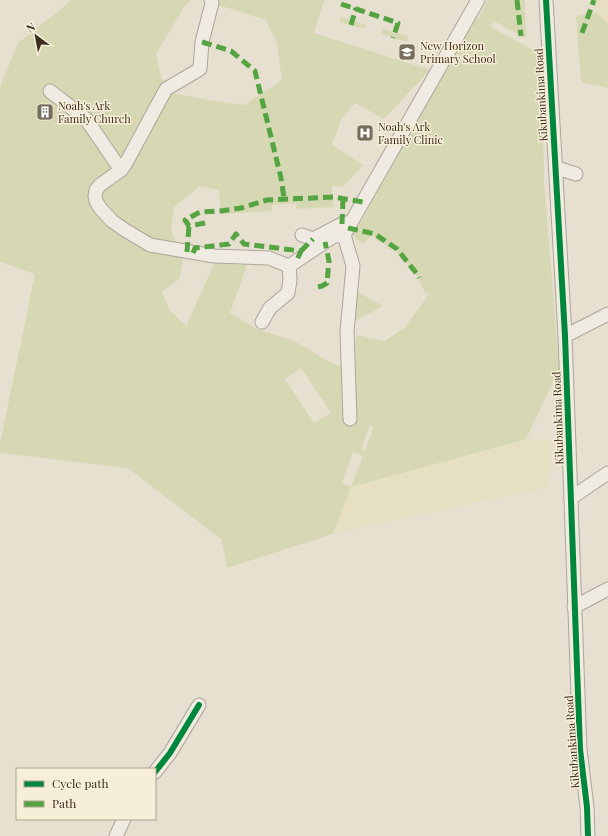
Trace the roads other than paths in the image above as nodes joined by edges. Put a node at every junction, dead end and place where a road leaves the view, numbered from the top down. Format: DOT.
graph roads {
  1 [pos="211,0"];
  2 [pos="546,0"];
  3 [pos="475,1"];
  4 [pos="50,91"];
  5 [pos="121,170"];
  6 [pos="556,170"];
  7 [pos="576,174"];
  8 [pos="351,222"];
  9 [pos="302,235"];
  10 [pos="344,235"];
  11 [pos="289,266"];
  12 [pos="608,314"];
  13 [pos="262,322"];
  14 [pos="565,336"];
  15 [pos="350,419"];
  16 [pos="608,473"];
  17 [pos="571,498"];
  18 [pos="608,589"];
  19 [pos="574,607"];
  20 [pos="199,705"];
  21 [pos="156,771"];
  22 [pos="124,820"];
  23 [pos="116,836"];
  24 [pos="588,836"];
  1 -- 5 [label="street"];
  2 -- 6 [label="street, Kikubankima Road"];
  3 -- 8 [label="street"];
  4 -- 5 [label="street"];
  5 -- 11 [label="street"];
  6 -- 7 [label="street"];
  6 -- 14 [label="street, Kikubankima Road"];
  8 -- 9 [label="street"];
  8 -- 10 [label="street"];
  10 -- 11 [label="street"];
  10 -- 15 [label="street"];
  11 -- 13 [label="street"];
  12 -- 14 [label="street"];
  14 -- 17 [label="street, Kikubankima Road"];
  16 -- 17 [label="street"];
  17 -- 19 [label="street, Kikubankima Road"];
  18 -- 19 [label="street"];
  19 -- 24 [label="street, Kikubankima Road"];
  20 -- 21 [label="street"];
  22 -- 23 [label="street"];
}
